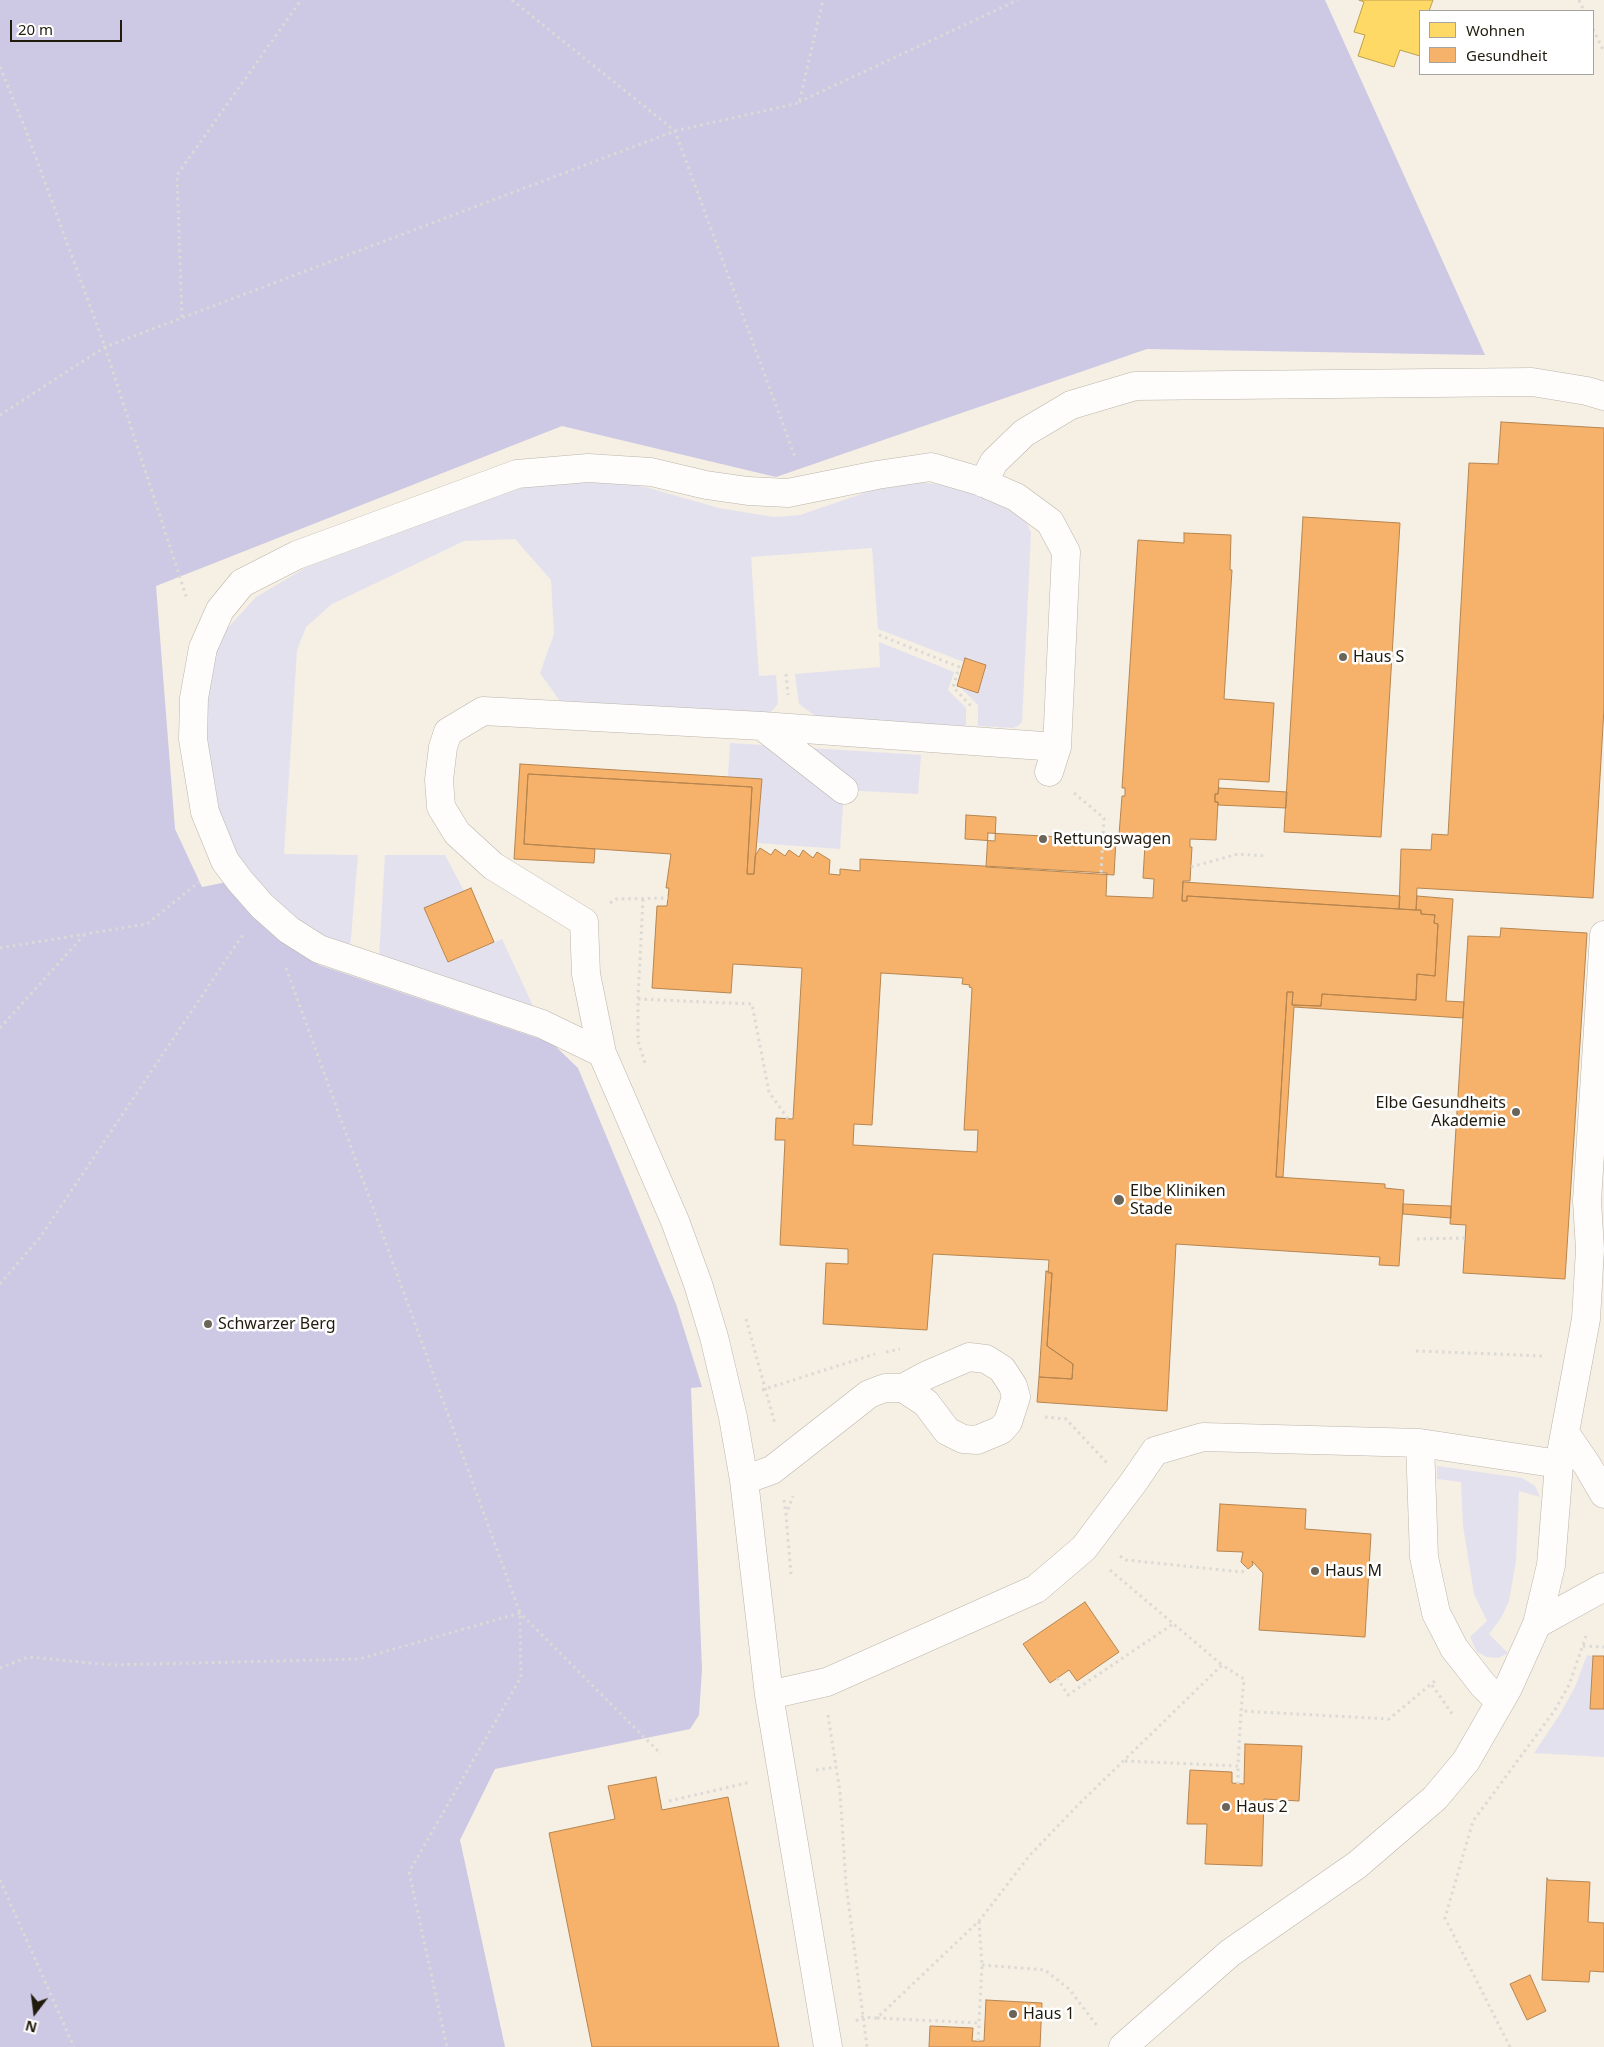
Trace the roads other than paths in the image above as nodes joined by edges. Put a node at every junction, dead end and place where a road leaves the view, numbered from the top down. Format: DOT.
graph roads {
  1 [pos="1604,396"];
  2 [pos="983,483"];
  3 [pos="762,726"];
  4 [pos="844,790"];
  5 [pos="1604,935"];
  6 [pos="602,1054"];
  7 [pos="1595,1310"];
  8 [pos="903,1388"];
  9 [pos="1565,1434"];
  10 [pos="1420,1443"];
  11 [pos="1559,1464"];
  12 [pos="744,1480"];
  13 [pos="1604,1494"];
  14 [pos="1604,1586"];
  15 [pos="1537,1624"];
  16 [pos="769,1695"];
  17 [pos="1500,1702"];
  18 [pos="1113,2040"];
  19 [pos="827,2042"];
  1 -- 2 [label="street"];
  2 -- 3 [label="street"];
  2 -- 6 [label="street"];
  3 -- 4 [label="street"];
  3 -- 6 [label="street"];
  5 -- 7 [label="street"];
  6 -- 12 [label="street"];
  7 -- 9 [label="street"];
  8 -- 12 [label="street"];
  9 -- 11 [label="street"];
  9 -- 13 [label="street"];
  10 -- 11 [label="street"];
  10 -- 16 [label="street"];
  10 -- 17 [label="street"];
  11 -- 15 [label="street"];
  12 -- 16 [label="street"];
  14 -- 15 [label="street"];
  15 -- 17 [label="street"];
  16 -- 19 [label="street"];
  17 -- 18 [label="street"];
}
